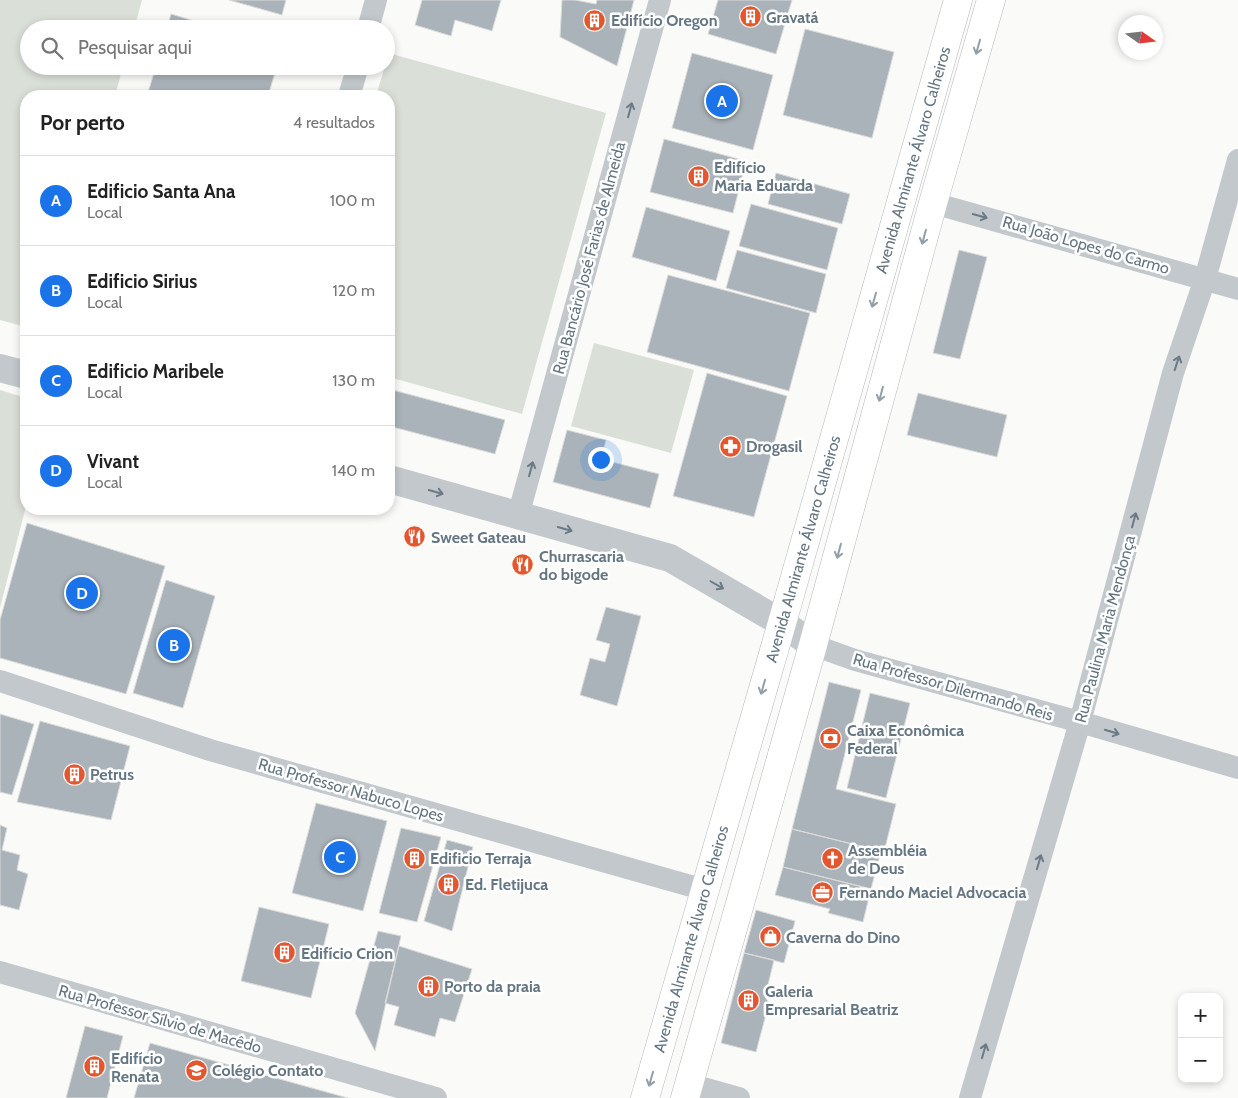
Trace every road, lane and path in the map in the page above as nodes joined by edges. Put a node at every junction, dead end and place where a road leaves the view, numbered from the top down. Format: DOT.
graph roads {
  1 [pos="376,0"];
  2 [pos="660,0"];
  3 [pos="958,0"];
  4 [pos="991,0"];
  5 [pos="370,20"];
  6 [pos="355,75"];
  7 [pos="351,90"];
  8 [pos="1238,160"];
  9 [pos="933,203"];
  10 [pos="1205,279"];
  11 [pos="1238,289"];
  12 [pos="0,368"];
  13 [pos="20,373"];
  14 [pos="395,481"];
  15 [pos="518,516"];
  16 [pos="782,624"];
  17 [pos="813,644"];
  18 [pos="0,681"];
  19 [pos="1080,722"];
  20 [pos="1238,768"];
  21 [pos="705,890"];
  22 [pos="0,972"];
  23 [pos="687,1091"];
  24 [pos="436,1098"];
  25 [pos="645,1098"];
  26 [pos="739,1098"];
  27 [pos="970,1098"];
  1 -- 5 [label="street"];
  15 -- 2 [label="street, Rua Bancário José Farias de Almeida, one-way"];
  3 -- 16 [label="main road, Avenida Almirante Álvaro Calheiros, one-way"];
  4 -- 9 [label="main road, Avenida Almirante Álvaro Calheiros, one-way"];
  6 -- 7 [label="street"];
  8 -- 10 [label="street, Rua Paulina Maria Mendonça"];
  9 -- 10 [label="street, Rua João Lopes do Carmo, one-way"];
  9 -- 17 [label="main road, Avenida Almirante Álvaro Calheiros, one-way"];
  10 -- 11 [label="street, Rua João Lopes do Carmo"];
  19 -- 10 [label="street, Rua Paulina Maria Mendonça, one-way"];
  12 -- 13 [label="street"];
  14 -- 15 [label="street, one-way"];
  15 -- 16 [label="street, one-way"];
  16 -- 17 [label="street"];
  16 -- 21 [label="main road, Avenida Almirante Álvaro Calheiros, one-way"];
  17 -- 19 [label="street, Rua Professor Dilermando Reis"];
  17 -- 23 [label="main road, Avenida Almirante Álvaro Calheiros"];
  18 -- 21 [label="street, Rua Professor Nabuco Lopes"];
  19 -- 20 [label="street, Rua Professor Dilermando Reis, one-way"];
  27 -- 19 [label="street, Rua Paulina Maria Mendonça, one-way"];
  21 -- 25 [label="main road, Avenida Almirante Álvaro Calheiros, one-way"];
  22 -- 24 [label="street, Rua Professor Sílvio de Macêdo"];
  23 -- 26 [label="street"];
}
